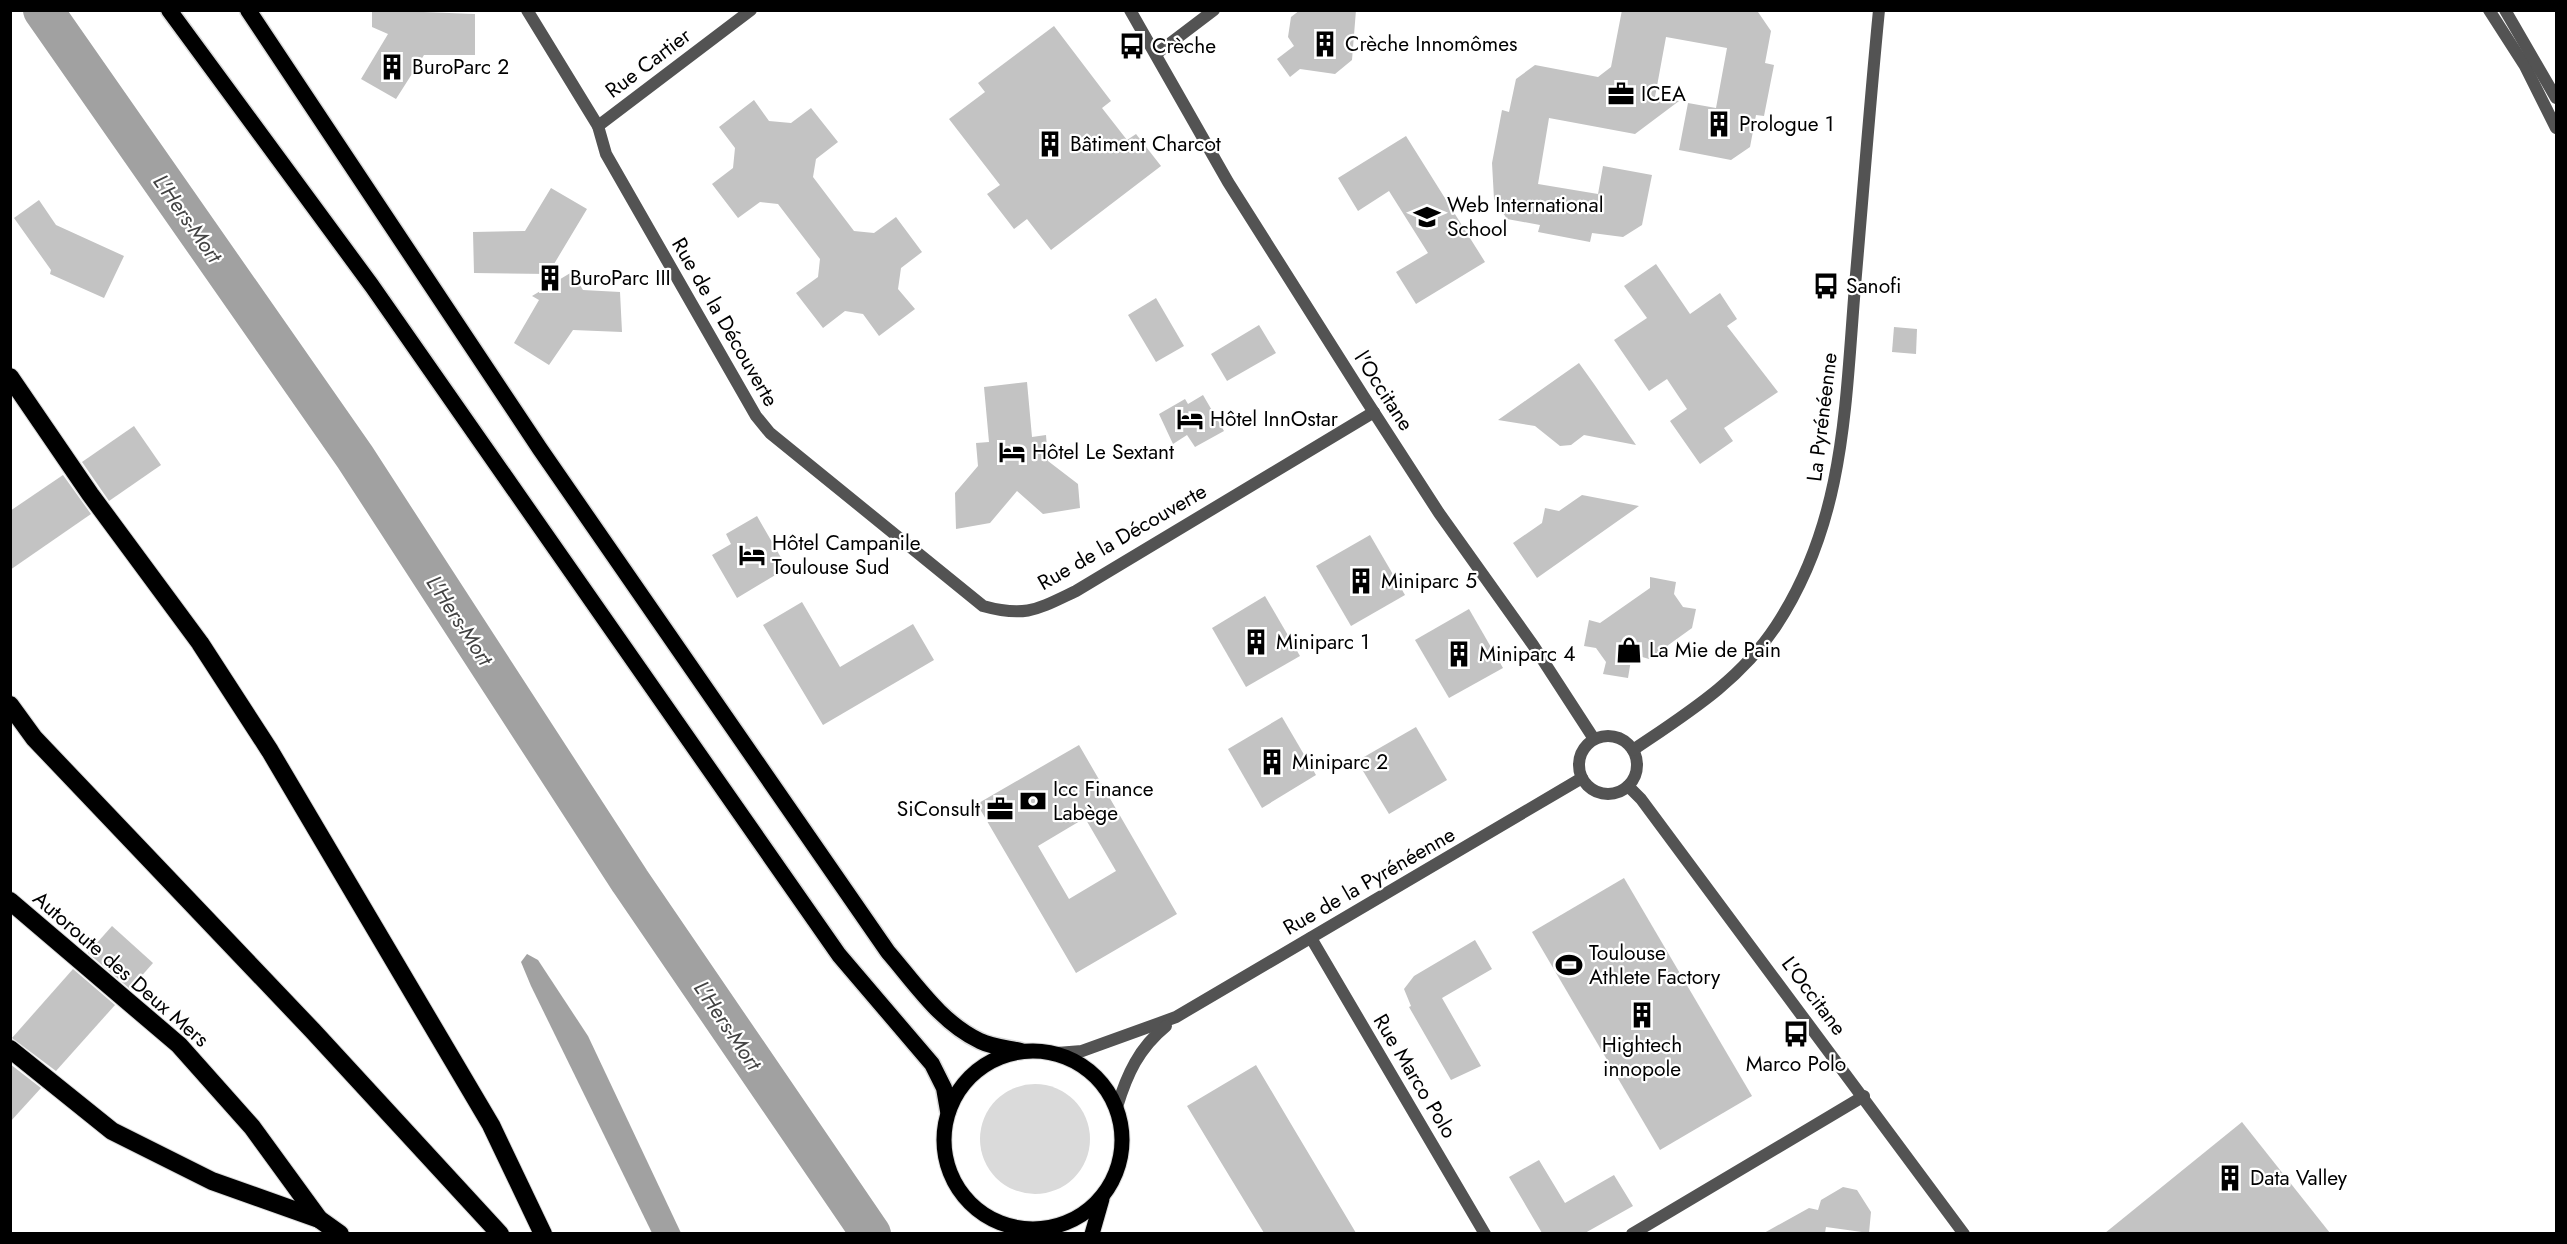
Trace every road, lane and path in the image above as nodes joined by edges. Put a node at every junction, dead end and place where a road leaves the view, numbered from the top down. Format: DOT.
graph roads {
  1 [pos="168,10"];
  2 [pos="248,10"];
  3 [pos="527,10"];
  4 [pos="751,10"];
  5 [pos="1130,10"];
  6 [pos="1214,10"];
  7 [pos="1879,10"];
  8 [pos="2489,10"];
  9 [pos="2505,10"];
  10 [pos="1156,54"];
  11 [pos="2556,98"];
  12 [pos="598,126"];
  13 [pos="2556,128"];
  14 [pos="10,377"];
  15 [pos="1374,412"];
  16 [pos="10,705"];
  17 [pos="1594,739"];
  18 [pos="1634,750"];
  19 [pos="1582,778"];
  20 [pos="1628,786"];
  21 [pos="10,901"];
  22 [pos="1311,938"];
  23 [pos="1176,1017"];
  24 [pos="10,1049"];
  25 [pos="1021,1051"];
  26 [pos="1057,1053"];
  27 [pos="1864,1096"];
  28 [pos="1118,1107"];
  29 [pos="948,1111"];
  30 [pos="1102,1198"];
  31 [pos="319,1219"];
  32 [pos="1007,1229"];
  33 [pos="340,1233"];
  34 [pos="500,1233"];
  35 [pos="543,1233"];
  36 [pos="1092,1233"];
  37 [pos="1485,1233"];
  38 [pos="1632,1233"];
  39 [pos="1964,1233"];
  1 -- 29 [label="highway"];
  2 -- 25 [label="highway"];
  3 -- 12 [label="street, Rue de la Découverte"];
  4 -- 12 [label="street, Rue Cartier"];
  5 -- 10 [label="street, l'Occitane"];
  6 -- 10 [label="street"];
  7 -- 18 [label="street, La Pyrénéenne"];
  8 -- 13 [label="street"];
  9 -- 11 [label="street"];
  10 -- 15 [label="street, l'Occitane"];
  12 -- 15 [label="street, Rue de la Découverte"];
  14 -- 35 [label="highway"];
  15 -- 17 [label="street, l'Occitane"];
  16 -- 34 [label="highway"];
  17 -- 18 [label="street"];
  17 -- 19 [label="street"];
  18 -- 20 [label="street"];
  19 -- 20 [label="street"];
  19 -- 22 [label="street, Rue de la Pyrénéenne"];
  20 -- 27 [label="street, L'Occitane"];
  21 -- 31 [label="highway, Autoroute des Deux Mers"];
  22 -- 23 [label="street, Rue de la Pyrénéenne"];
  22 -- 37 [label="street, Rue Marco Polo"];
  23 -- 26 [label="street, Rue de la Pyrénéenne"];
  23 -- 28 [label="street, Rue de la Pyrénéenne"];
  24 -- 31 [label="highway"];
  25 -- 26 [label="main road"];
  25 -- 29 [label="main road"];
  26 -- 28 [label="main road"];
  27 -- 38 [label="street"];
  27 -- 39 [label="street, L'Occitane"];
  28 -- 30 [label="main road"];
  29 -- 32 [label="main road"];
  30 -- 32 [label="main road"];
  30 -- 36 [label="main road"];
  31 -- 33 [label="highway, Autoroute des Deux Mers"];
}
